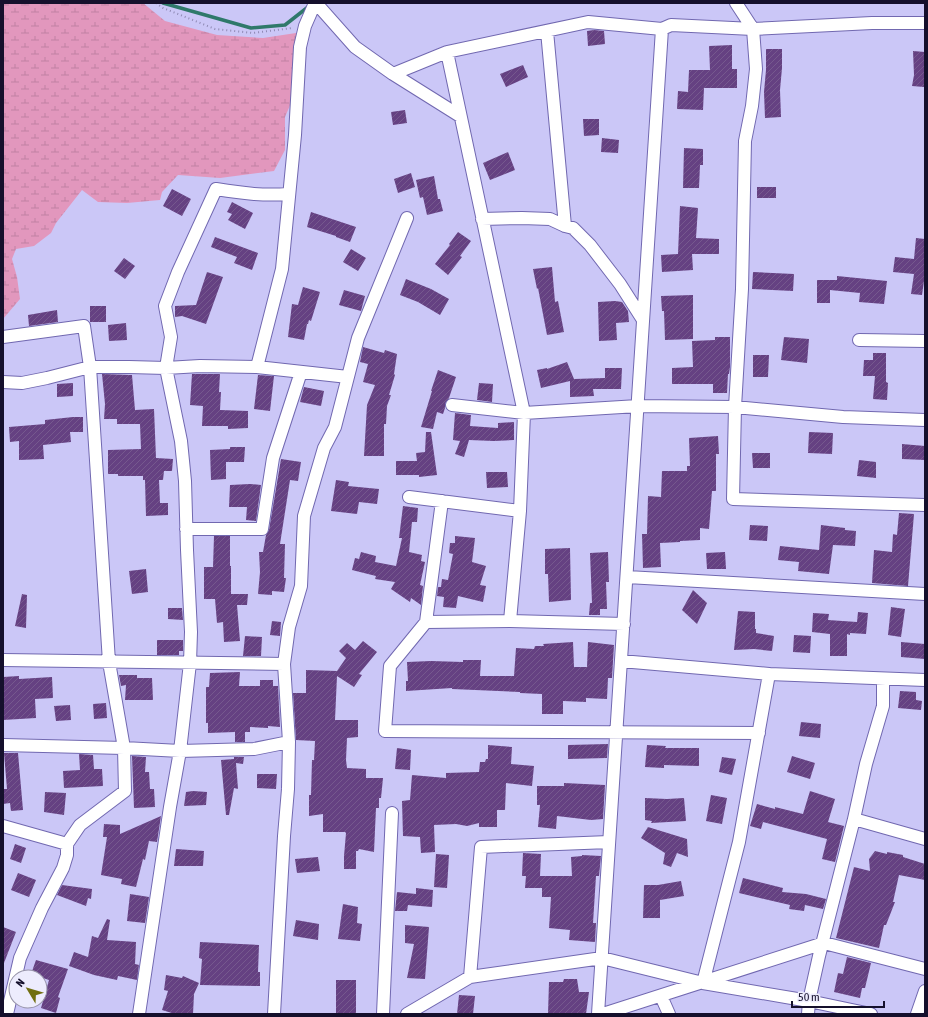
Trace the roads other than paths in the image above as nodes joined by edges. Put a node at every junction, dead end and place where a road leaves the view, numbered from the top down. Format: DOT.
graph roads {
  1 [pos="315,3"];
  2 [pos="736,3"];
  3 [pos="925,23"];
  4 [pos="662,29"];
  5 [pos="753,30"];
  6 [pos="547,31"];
  7 [pos="447,52"];
  8 [pos="393,74"];
  9 [pos="460,116"];
  10 [pos="288,194"];
  11 [pos="407,218"];
  12 [pos="482,219"];
  13 [pos="565,226"];
  14 [pos="643,320"];
  15 [pos="3,337"];
  16 [pos="859,340"];
  17 [pos="925,341"];
  18 [pos="90,367"];
  19 [pos="258,367"];
  20 [pos="166,368"];
  21 [pos="301,372"];
  22 [pos="348,377"];
  23 [pos="3,382"];
  24 [pos="452,405"];
  25 [pos="638,406"];
  26 [pos="735,406"];
  27 [pos="524,413"];
  28 [pos="925,420"];
  29 [pos="409,497"];
  30 [pos="442,501"];
  31 [pos="925,505"];
  32 [pos="520,511"];
  33 [pos="186,529"];
  34 [pos="626,577"];
  35 [pos="925,594"];
  36 [pos="510,621"];
  37 [pos="426,622"];
  38 [pos="624,624"];
  39 [pos="3,660"];
  40 [pos="621,661"];
  41 [pos="109,662"];
  42 [pos="190,663"];
  43 [pos="284,664"];
  44 [pos="769,674"];
  45 [pos="883,680"];
  46 [pos="925,680"];
  47 [pos="616,732"];
  48 [pos="759,733"];
  49 [pos="290,742"];
  50 [pos="3,745"];
  51 [pos="124,748"];
  52 [pos="180,751"];
  53 [pos="392,812"];
  54 [pos="854,819"];
  55 [pos="3,826"];
  56 [pos="925,839"];
  57 [pos="610,842"];
  58 [pos="67,844"];
  59 [pos="824,943"];
  60 [pos="602,958"];
  61 [pos="925,969"];
  62 [pos="470,977"];
  63 [pos="703,983"];
  64 [pos="925,991"];
  65 [pos="661,996"];
  66 [pos="809,1001"];
  67 [pos="7,1014"];
  68 [pos="139,1014"];
  69 [pos="274,1014"];
  70 [pos="383,1014"];
  71 [pos="407,1014"];
  72 [pos="598,1014"];
  73 [pos="603,1014"];
  74 [pos="669,1014"];
  75 [pos="808,1014"];
  76 [pos="871,1014"];
  77 [pos="917,1014"];
  1 -- 8 [label="street"];
  1 -- 10 [label="street"];
  2 -- 5 [label="street"];
  3 -- 5 [label="street"];
  4 -- 5 [label="street"];
  4 -- 6 [label="street"];
  4 -- 14 [label="street"];
  5 -- 26 [label="street"];
  6 -- 7 [label="street"];
  6 -- 13 [label="street"];
  7 -- 8 [label="street"];
  7 -- 9 [label="street"];
  8 -- 9 [label="street"];
  9 -- 12 [label="street"];
  10 -- 19 [label="street"];
  10 -- 20 [label="street"];
  11 -- 22 [label="street"];
  12 -- 13 [label="street"];
  12 -- 27 [label="street"];
  13 -- 14 [label="street"];
  14 -- 25 [label="street"];
  15 -- 18 [label="street"];
  16 -- 17 [label="street"];
  18 -- 20 [label="street"];
  18 -- 23 [label="street"];
  18 -- 41 [label="street"];
  19 -- 20 [label="street"];
  19 -- 21 [label="street"];
  20 -- 33 [label="street"];
  21 -- 22 [label="street"];
  21 -- 33 [label="street"];
  22 -- 43 [label="street"];
  24 -- 27 [label="street"];
  25 -- 26 [label="street"];
  25 -- 27 [label="street"];
  25 -- 34 [label="street"];
  26 -- 28 [label="street"];
  26 -- 31 [label="street"];
  27 -- 32 [label="street"];
  29 -- 30 [label="street"];
  30 -- 32 [label="street"];
  30 -- 37 [label="street"];
  32 -- 36 [label="street"];
  33 -- 42 [label="street"];
  34 -- 35 [label="street"];
  34 -- 38 [label="street"];
  36 -- 37 [label="street"];
  36 -- 38 [label="street"];
  37 -- 47 [label="street"];
  38 -- 40 [label="street"];
  39 -- 41 [label="street"];
  40 -- 44 [label="street"];
  40 -- 47 [label="street"];
  41 -- 42 [label="street"];
  41 -- 51 [label="street"];
  42 -- 43 [label="street"];
  42 -- 52 [label="street"];
  43 -- 49 [label="street"];
  44 -- 45 [label="street"];
  44 -- 48 [label="street"];
  45 -- 46 [label="street"];
  45 -- 54 [label="street"];
  47 -- 48 [label="street"];
  47 -- 57 [label="street"];
  48 -- 63 [label="street"];
  49 -- 52 [label="street"];
  49 -- 69 [label="street"];
  50 -- 51 [label="street"];
  51 -- 52 [label="street"];
  51 -- 58 [label="street"];
  52 -- 68 [label="street"];
  53 -- 70 [label="street"];
  54 -- 56 [label="street"];
  54 -- 59 [label="street"];
  55 -- 58 [label="street"];
  57 -- 60 [label="street"];
  57 -- 62 [label="street"];
  58 -- 67 [label="street"];
  59 -- 61 [label="street"];
  59 -- 63 [label="street"];
  59 -- 66 [label="street"];
  60 -- 62 [label="street"];
  60 -- 63 [label="street"];
  60 -- 72 [label="street"];
  62 -- 71 [label="street"];
  63 -- 65 [label="street"];
  63 -- 66 [label="street"];
  64 -- 77 [label="street"];
  65 -- 73 [label="street"];
  65 -- 74 [label="street"];
  66 -- 75 [label="street"];
  66 -- 76 [label="street"];
}
